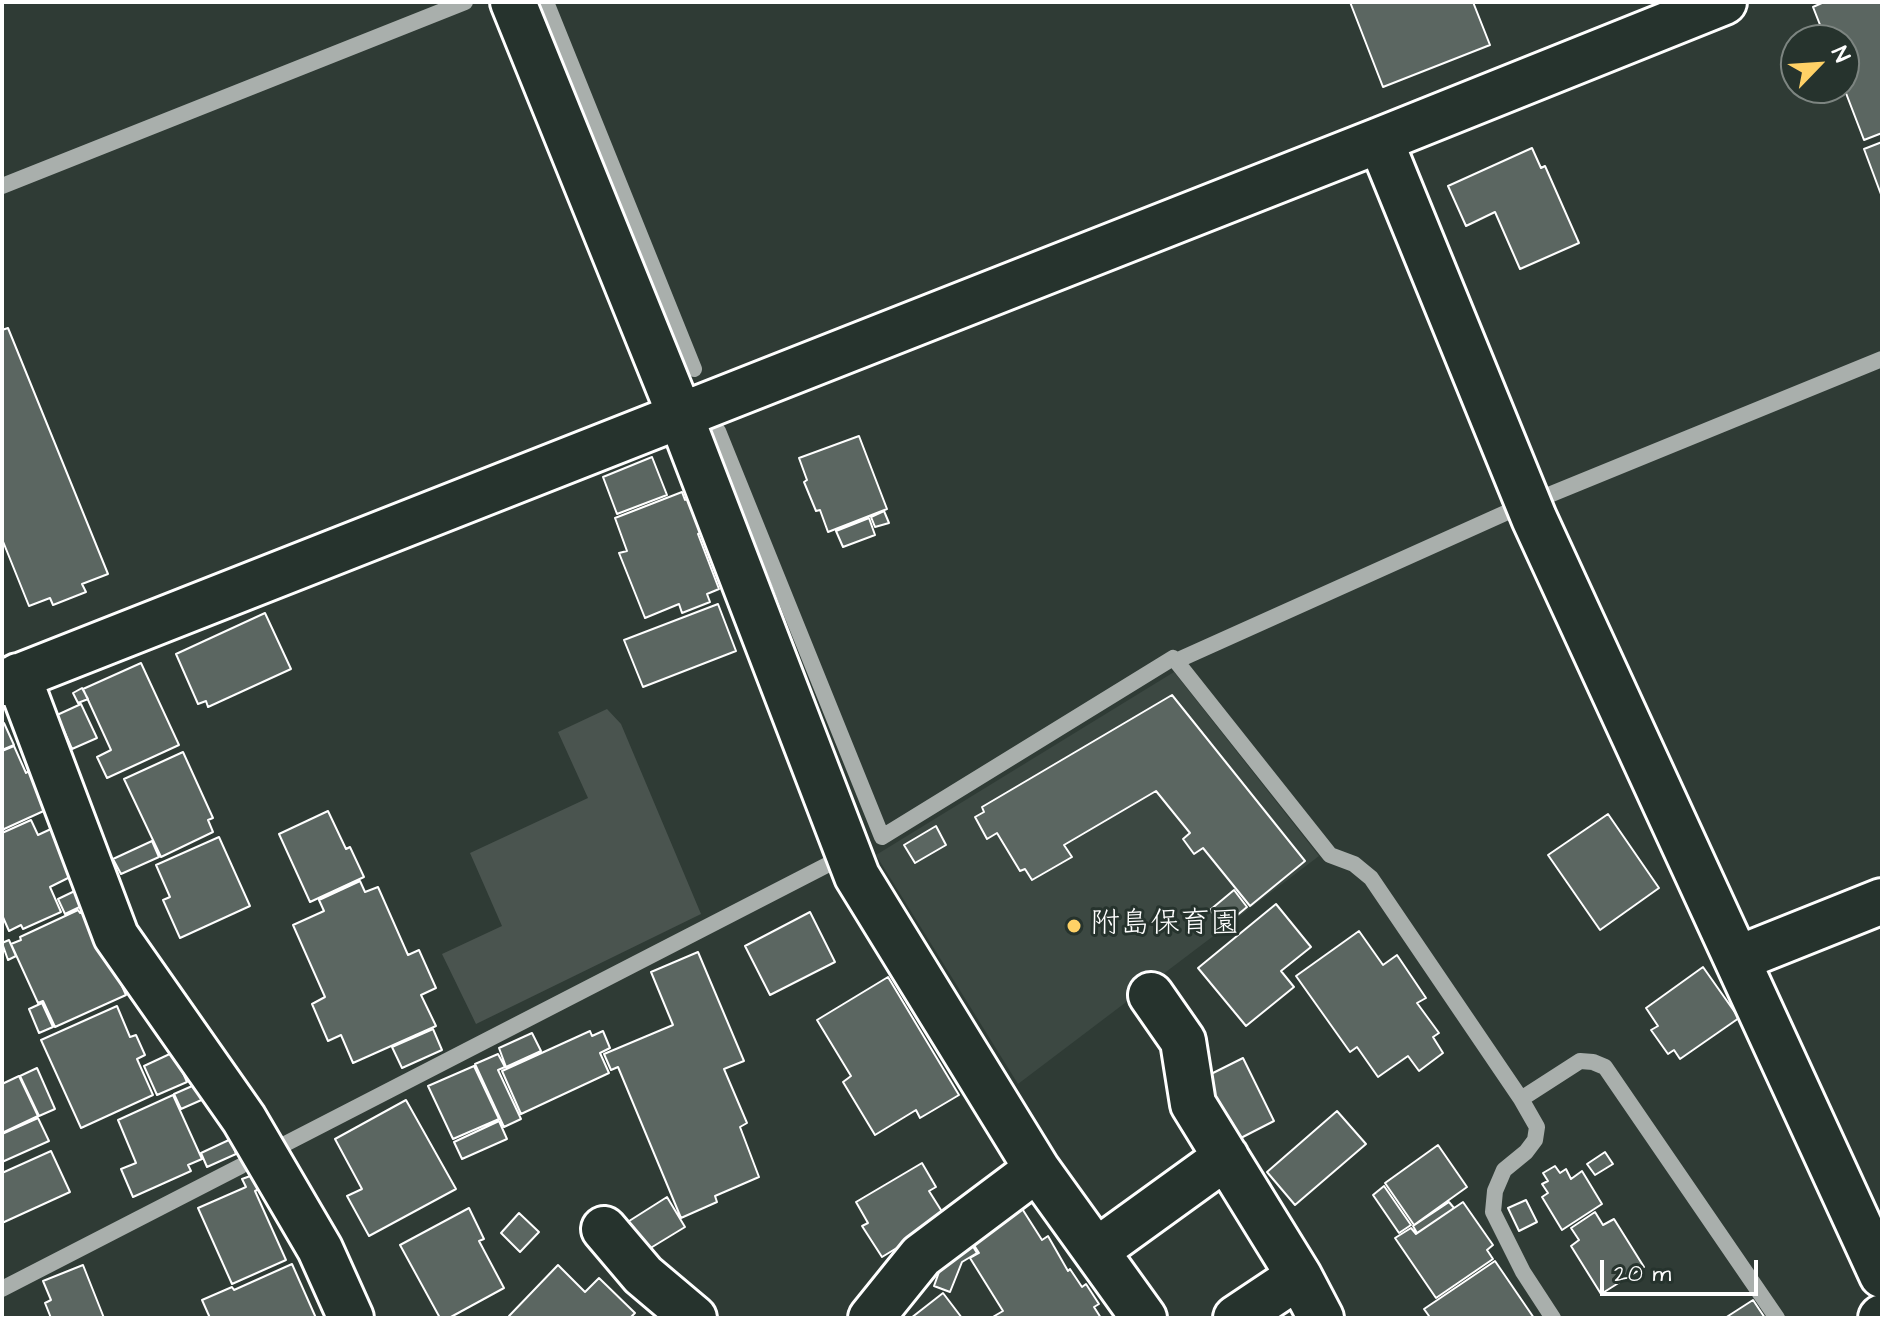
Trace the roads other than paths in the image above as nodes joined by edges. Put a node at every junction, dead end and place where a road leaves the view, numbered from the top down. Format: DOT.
graph roads {
  1 [pos="513,2"];
  2 [pos="1724,2"];
  3 [pos="1380,140"];
  4 [pos="680,415"];
  5 [pos="10,680"];
  6 [pos="1882,901"];
  7 [pos="1737,959"];
  8 [pos="1151,995"];
  9 [pos="1226,1157"];
  10 [pos="1037,1169"];
  11 [pos="604,1229"];
  12 [pos="1096,1251"];
  13 [pos="1882,1275"];
  14 [pos="1299,1276"];
  15 [pos="351,1318"];
  16 [pos="694,1318"];
  17 [pos="871,1318"];
  18 [pos="1144,1318"];
  19 [pos="1236,1318"];
  20 [pos="1321,1318"];
  1 -- 4 [label="street"];
  2 -- 3 [label="street"];
  3 -- 4 [label="street"];
  3 -- 7 [label="street"];
  4 -- 5 [label="street"];
  4 -- 10 [label="street"];
  5 -- 15 [label="street"];
  6 -- 7 [label="street"];
  7 -- 13 [label="street"];
  8 -- 9 [label="street"];
  9 -- 12 [label="street"];
  9 -- 14 [label="street"];
  10 -- 12 [label="street"];
  10 -- 17 [label="street"];
  11 -- 16 [label="street"];
  12 -- 18 [label="street"];
  14 -- 19 [label="street"];
  14 -- 20 [label="street"];
}
